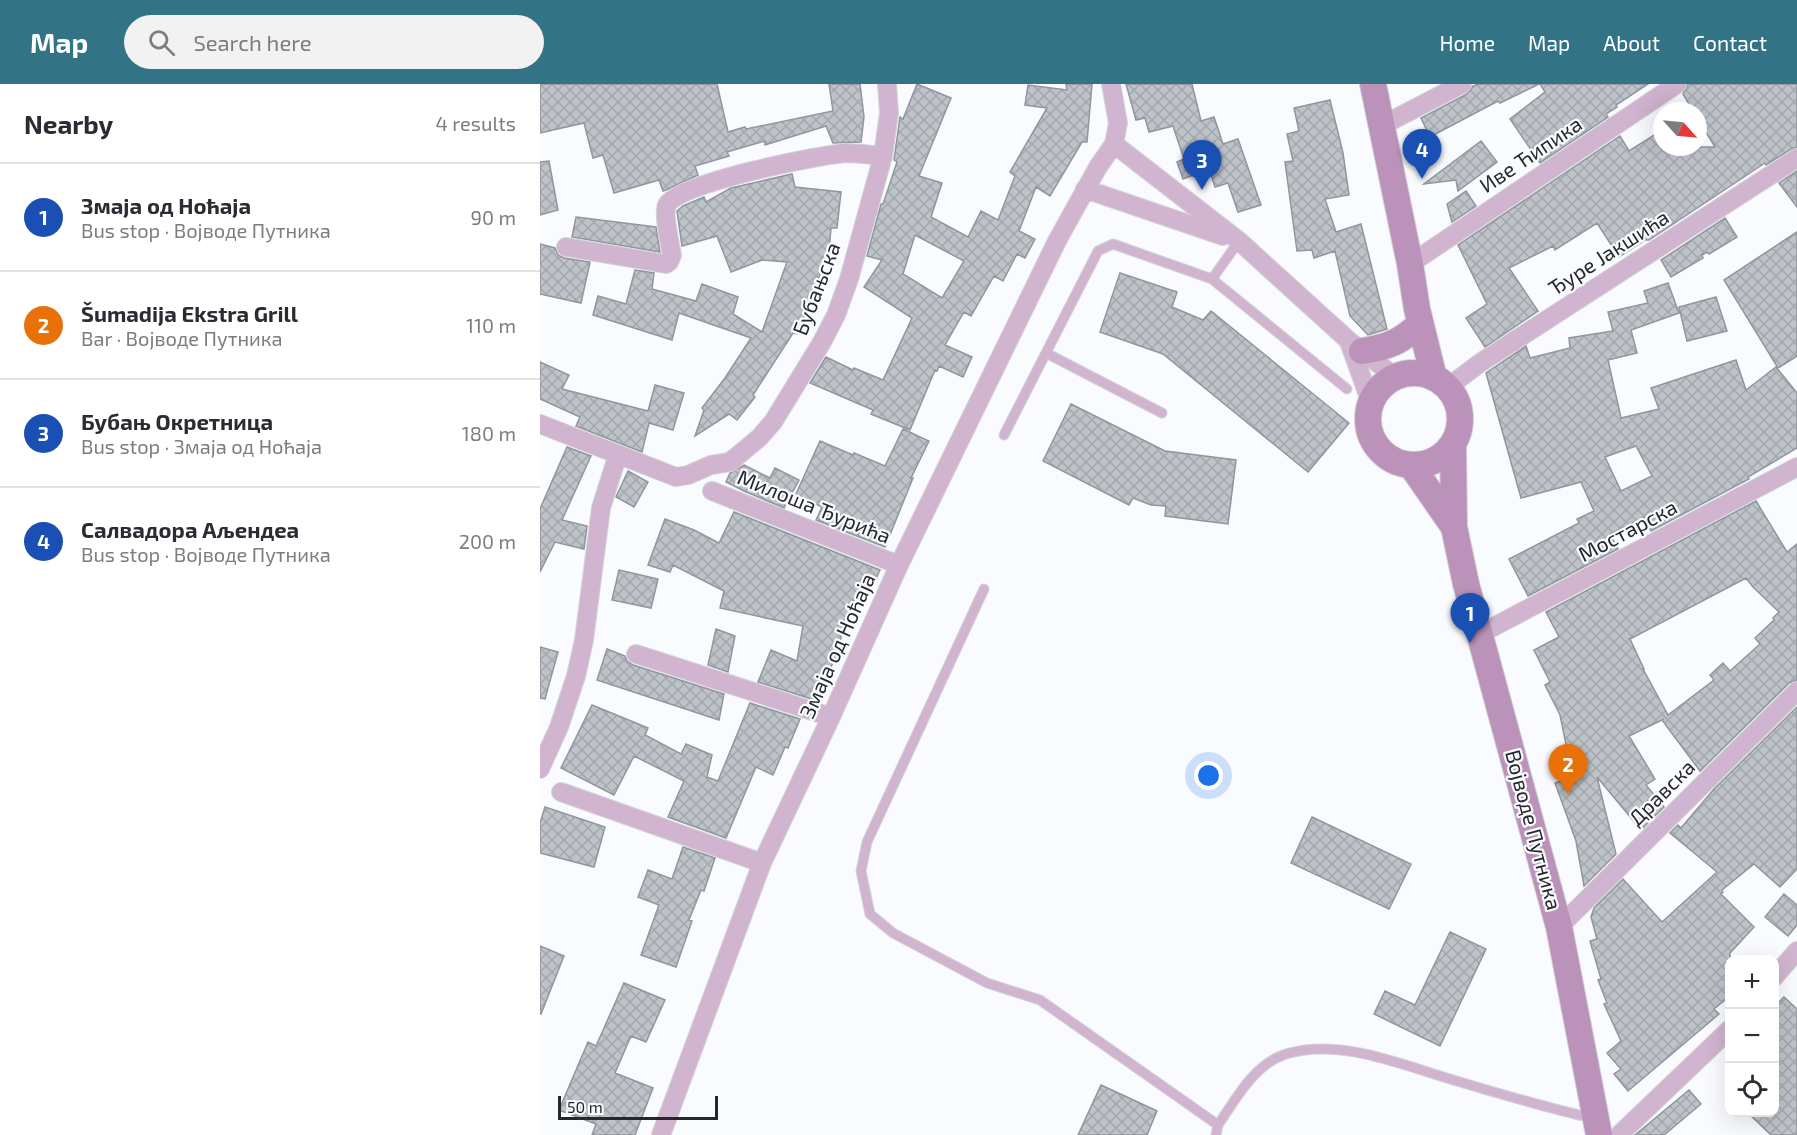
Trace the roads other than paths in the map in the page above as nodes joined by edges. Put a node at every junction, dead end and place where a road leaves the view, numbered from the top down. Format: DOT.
graph roads {
  1 [pos="887,84"];
  2 [pos="1111,84"];
  3 [pos="1373,84"];
  4 [pos="1462,84"];
  5 [pos="1677,84"];
  6 [pos="1383,125"];
  7 [pos="1114,144"];
  8 [pos="883,156"];
  9 [pos="1797,158"];
  10 [pos="1085,189"];
  11 [pos="1239,241"];
  12 [pos="566,247"];
  13 [pos="1410,264"];
  14 [pos="1212,279"];
  15 [pos="1415,320"];
  16 [pos="1355,346"];
  17 [pos="1046,353"];
  18 [pos="1400,376"];
  19 [pos="1441,382"];
  20 [pos="1347,389"];
  21 [pos="1371,403"];
  22 [pos="1162,413"];
  23 [pos="540,424"];
  24 [pos="1004,435"];
  25 [pos="1453,444"];
  26 [pos="618,454"];
  27 [pos="1411,465"];
  28 [pos="1797,467"];
  29 [pos="712,491"];
  30 [pos="1454,527"];
  31 [pos="899,565"];
  32 [pos="984,589"];
  33 [pos="1480,634"];
  34 [pos="636,654"];
  35 [pos="1797,692"];
  36 [pos="831,717"];
  37 [pos="540,769"];
  38 [pos="561,792"];
  39 [pos="762,863"];
  40 [pos="1559,927"];
  41 [pos="1797,951"];
  42 [pos="1779,971"];
  43 [pos="1725,1034"];
  44 [pos="1598,1127"];
  45 [pos="1217,1130"];
  46 [pos="662,1135"];
  47 [pos="1619,1135"];
  1 -- 8 [label="street, Бубањска"];
  2 -- 7 [label="street"];
  3 -- 6 [label="street, Војводе Путника"];
  4 -- 6 [label="street"];
  5 -- 13 [label="street, Иве Ћипика"];
  6 -- 13 [label="street, Војводе Путника"];
  7 -- 10 [label="street, Змаја од Ноћаја"];
  7 -- 11 [label="street"];
  8 -- 12 [label="street"];
  8 -- 26 [label="street, Бубањска"];
  9 -- 19 [label="street, Ђуре Јакшића"];
  10 -- 11 [label="street"];
  10 -- 31 [label="street, Змаја од Ноћаја"];
  11 -- 14 [label="lane"];
  11 -- 16 [label="street"];
  13 -- 15 [label="street, Војводе Путника"];
  14 -- 17 [label="lane"];
  14 -- 20 [label="lane"];
  15 -- 16 [label="street"];
  15 -- 18 [label="street, Војводе Путника"];
  15 -- 19 [label="street, Војводе Путника"];
  16 -- 18 [label="street"];
  16 -- 21 [label="street"];
  17 -- 22 [label="lane"];
  17 -- 24 [label="lane"];
  18 -- 19 [label="street"];
  18 -- 21 [label="street"];
  19 -- 25 [label="street, Војводе Путника"];
  21 -- 27 [label="street"];
  23 -- 26 [label="street"];
  25 -- 27 [label="street"];
  25 -- 30 [label="street, Војводе Путника"];
  26 -- 37 [label="street"];
  27 -- 30 [label="street, Војводе Путника"];
  28 -- 33 [label="street, Мостарска"];
  29 -- 31 [label="street, Милоша Ђурића"];
  30 -- 33 [label="street, Војводе Путника"];
  31 -- 36 [label="street, Змаја од Ноћаја"];
  32 -- 45 [label="lane"];
  33 -- 40 [label="street, Војводе Путника"];
  34 -- 36 [label="street"];
  35 -- 40 [label="street, Дравска"];
  36 -- 39 [label="street, Змаја од Ноћаја"];
  38 -- 39 [label="street"];
  39 -- 46 [label="street, Змаја од Ноћаја"];
  40 -- 44 [label="street, Војводе Путника"];
  41 -- 42 [label="street"];
  43 -- 47 [label="street"];
  44 -- 45 [label="lane"];
}
